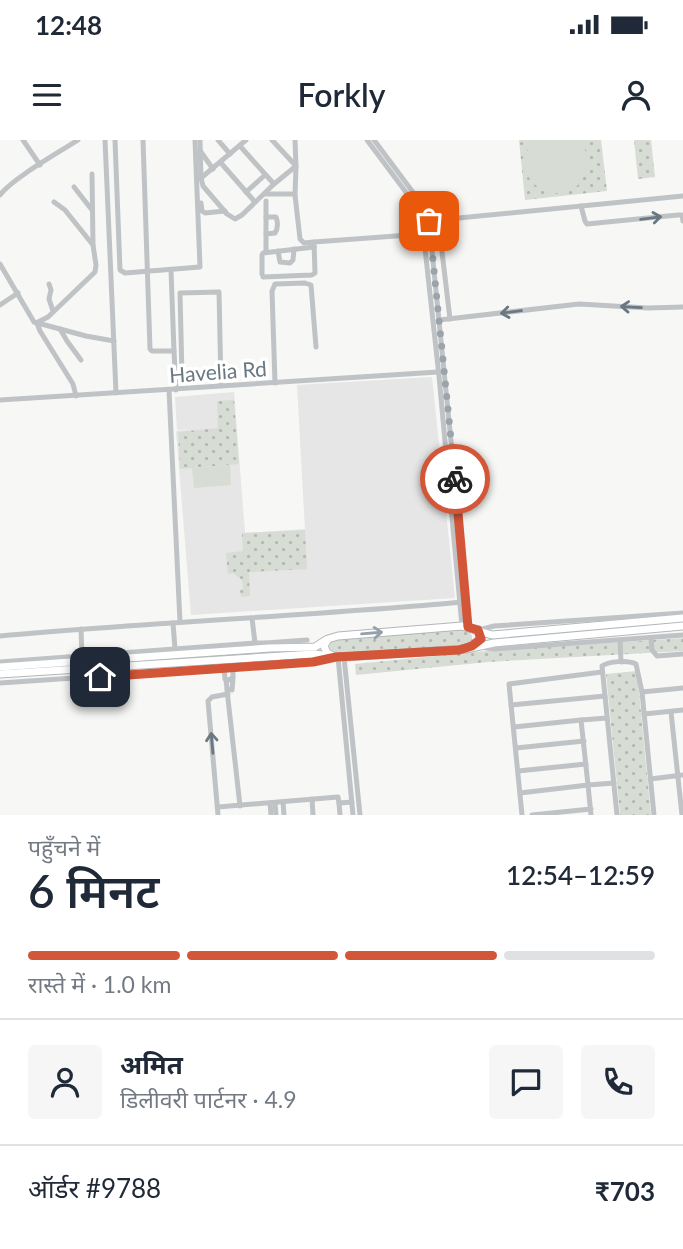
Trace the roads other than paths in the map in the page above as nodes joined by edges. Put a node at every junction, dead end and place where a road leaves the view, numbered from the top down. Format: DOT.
graph roads {
  1 [pos="23,140"];
  2 [pos="78,140"];
  3 [pos="105,140"];
  4 [pos="116,140"];
  5 [pos="143,140"];
  6 [pos="198,140"];
  7 [pos="218,140"];
  8 [pos="246,140"];
  9 [pos="272,140"];
  10 [pos="295,140"];
  11 [pos="367,140"];
  12 [pos="374,140"];
  13 [pos="240,146"];
  14 [pos="201,152"];
  15 [pos="230,154"];
  16 [pos="221,163"];
  17 [pos="40,165"];
  18 [pos="296,166"];
  19 [pos="214,169"];
  20 [pos="92,174"];
  21 [pos="265,175"];
  22 [pos="202,180"];
  23 [pos="274,184"];
  24 [pos="74,187"];
  25 [pos="246,192"];
  26 [pos="264,194"];
  27 [pos="0,195"];
  28 [pos="295,195"];
  29 [pos="683,196"];
  30 [pos="267,201"];
  31 [pos="54,202"];
  32 [pos="255,202"];
  33 [pos="581,206"];
  34 [pos="92,210"];
  35 [pos="225,211"];
  36 [pos="266,217"];
  37 [pos="683,217"];
  38 [pos="426,221"];
  39 [pos="613,222"];
  40 [pos="614,230"];
  41 [pos="266,234"];
  42 [pos="424,234"];
  43 [pos="440,234"];
  44 [pos="93,245"];
  45 [pos="314,245"];
  46 [pos="294,249"];
  47 [pos="278,251"];
  48 [pos="266,252"];
  49 [pos="0,264"];
  50 [pos="171,270"];
  51 [pos="95,272"];
  52 [pos="146,272"];
  53 [pos="111,276"];
  54 [pos="446,277"];
  55 [pos="435,279"];
  56 [pos="49,284"];
  57 [pos="18,293"];
  58 [pos="0,305"];
  59 [pos="683,307"];
  60 [pos="53,311"];
  61 [pos="450,319"];
  62 [pos="439,320"];
  63 [pos="37,323"];
  64 [pos="60,329"];
  65 [pos="114,341"];
  66 [pos="316,347"];
  67 [pos="174,351"];
  68 [pos="81,360"];
  69 [pos="438,372"];
  70 [pos="200,376"];
  71 [pos="275,383"];
  72 [pos="221,386"];
  73 [pos="443,389"];
  74 [pos="173,390"];
  75 [pos="116,393"];
  76 [pos="76,396"];
  77 [pos="0,400"];
  78 [pos="463,602"];
  79 [pos="683,616"];
  80 [pos="252,618"];
  81 [pos="180,622"];
  82 [pos="173,623"];
  83 [pos="465,626"];
  84 [pos="683,626"];
  85 [pos="81,629"];
  86 [pos="478,630"];
  87 [pos="683,635"];
  88 [pos="0,636"];
  89 [pos="651,638"];
  90 [pos="328,639"];
  91 [pos="307,640"];
  92 [pos="620,640"];
  93 [pos="255,643"];
  94 [pos="266,645"];
  95 [pos="480,647"];
  96 [pos="175,649"];
  97 [pos="459,650"];
  98 [pos="683,654"];
  99 [pos="82,656"];
  100 [pos="338,657"];
  101 [pos="267,661"];
  102 [pos="621,662"];
  103 [pos="0,664"];
  104 [pos="224,668"];
  105 [pos="233,668"];
  106 [pos="602,672"];
  107 [pos="0,674"];
  108 [pos="230,679"];
  109 [pos="0,684"];
  110 [pos="683,688"];
  111 [pos="232,692"];
  112 [pos="642,692"];
  113 [pos="605,696"];
  114 [pos="511,705"];
  115 [pos="683,710"];
  116 [pos="671,712"];
  117 [pos="644,715"];
  118 [pos="607,718"];
  119 [pos="582,720"];
  120 [pos="513,727"];
  121 [pos="683,732"];
  122 [pos="673,733"];
  123 [pos="584,741"];
  124 [pos="516,748"];
  125 [pos="676,754"];
  126 [pos="683,754"];
  127 [pos="586,764"];
  128 [pos="518,771"];
  129 [pos="680,775"];
  130 [pos="650,779"];
  131 [pos="614,783"];
  132 [pos="588,785"];
  133 [pos="520,793"];
  134 [pos="682,796"];
  135 [pos="312,799"];
  136 [pos="283,802"];
  137 [pos="352,802"];
  138 [pos="272,803"];
  139 [pos="339,803"];
  140 [pos="240,806"];
  141 [pos="218,807"];
  142 [pos="591,812"];
  143 [pos="218,815"];
  144 [pos="271,815"];
  145 [pos="276,815"];
  146 [pos="284,815"];
  147 [pos="313,815"];
  148 [pos="340,815"];
  149 [pos="353,815"];
  150 [pos="360,815"];
  151 [pos="522,815"];
  152 [pos="532,815"];
  153 [pos="617,815"];
  154 [pos="653,815"];
  155 [pos="682,815"];
  1 -- 17 [label="street"];
  2 -- 17 [label="street"];
  3 -- 53 [label="street"];
  4 -- 52 [label="street"];
  5 -- 52 [label="street"];
  6 -- 14 [label="street"];
  6 -- 50 [label="street"];
  7 -- 15 [label="street"];
  8 -- 13 [label="street"];
  9 -- 18 [label="street"];
  10 -- 18 [label="street"];
  11 -- 38 [label="street"];
  12 -- 38 [label="street"];
  13 -- 15 [label="street"];
  13 -- 21 [label="street"];
  14 -- 19 [label="street"];
  14 -- 22 [label="street"];
  15 -- 16 [label="street"];
  16 -- 19 [label="street"];
  16 -- 25 [label="street"];
  17 -- 27 [label="street"];
  18 -- 23 [label="street"];
  18 -- 28 [label="street"];
  19 -- 22 [label="street"];
  20 -- 34 [label="street"];
  21 -- 23 [label="street"];
  21 -- 25 [label="street"];
  22 -- 35 [label="street"];
  22 -- 35 [label="street"];
  23 -- 26 [label="street"];
  24 -- 34 [label="street"];
  25 -- 32 [label="street"];
  26 -- 28 [label="street"];
  26 -- 32 [label="street"];
  28 -- 45 [label="street"];
  29 -- 33 [label="street"];
  30 -- 36 [label="street"];
  31 -- 44 [label="street"];
  32 -- 35 [label="street"];
  33 -- 38 [label="street"];
  33 -- 39 [label="street"];
  34 -- 44 [label="street"];
  36 -- 41 [label="street"];
  36 -- 41 [label="street"];
  39 -- 37 [label="street, one-way"];
  38 -- 42 [label="street"];
  38 -- 55 [label="street"];
  39 -- 40 [label="street"];
  41 -- 48 [label="street"];
  42 -- 45 [label="street"];
  42 -- 69 [label="street"];
  43 -- 54 [label="street"];
  44 -- 51 [label="street"];
  45 -- 46 [label="street"];
  45 -- 48 [label="street"];
  46 -- 47 [label="street"];
  46 -- 47 [label="street"];
  47 -- 48 [label="street"];
  49 -- 57 [label="street"];
  50 -- 52 [label="street"];
  50 -- 67 [label="street"];
  51 -- 53 [label="street"];
  51 -- 60 [label="street"];
  52 -- 67 [label="street"];
  53 -- 65 [label="street"];
  54 -- 55 [label="street"];
  54 -- 61 [label="street"];
  55 -- 62 [label="street"];
  56 -- 60 [label="street"];
  57 -- 58 [label="street"];
  57 -- 63 [label="street"];
  59 -- 61 [label="street, one-way"];
  60 -- 63 [label="street"];
  61 -- 62 [label="street"];
  62 -- 73 [label="street"];
  63 -- 64 [label="street"];
  63 -- 76 [label="street"];
  64 -- 65 [label="street"];
  64 -- 68 [label="street"];
  65 -- 75 [label="street"];
  66 -- 71 [label="street"];
  67 -- 74 [label="street"];
  69 -- 71 [label="street, Havelia Rd"];
  69 -- 73 [label="street"];
  70 -- 72 [label="street"];
  71 -- 72 [label="street, Havelia Rd"];
  72 -- 74 [label="street, Havelia Rd"];
  73 -- 78 [label="street"];
  74 -- 75 [label="street, Havelia Rd"];
  74 -- 81 [label="street"];
  75 -- 76 [label="street, Havelia Rd"];
  76 -- 77 [label="street, Havelia Rd"];
  78 -- 80 [label="street"];
  78 -- 83 [label="street"];
  79 -- 86 [label="main road"];
  80 -- 81 [label="street"];
  80 -- 93 [label="street"];
  81 -- 82 [label="street"];
  82 -- 85 [label="street"];
  82 -- 96 [label="street"];
  83 -- 86 [label="main road"];
  90 -- 83 [label="main road, one-way"];
  84 -- 95 [label="main road"];
  85 -- 88 [label="street"];
  85 -- 99 [label="street"];
  86 -- 97 [label="main road"];
  87 -- 89 [label="street"];
  89 -- 92 [label="street"];
  89 -- 98 [label="street"];
  90 -- 94 [label="main road"];
  90 -- 100 [label="main road"];
  91 -- 94 [label="street"];
  92 -- 95 [label="street"];
  92 -- 102 [label="street"];
  93 -- 94 [label="street"];
  93 -- 96 [label="street"];
  94 -- 103 [label="main road"];
  95 -- 97 [label="main road"];
  96 -- 99 [label="street"];
  97 -- 100 [label="main road"];
  99 -- 103 [label="street"];
  100 -- 101 [label="main road"];
  100 -- 137 [label="street"];
  100 -- 150 [label="street"];
  101 -- 105 [label="street"];
  101 -- 107 [label="main road"];
  102 -- 106 [label="street"];
  102 -- 112 [label="street"];
  104 -- 105 [label="street"];
  104 -- 108 [label="street"];
  104 -- 109 [label="street"];
  105 -- 108 [label="street"];
  106 -- 113 [label="street"];
  106 -- 114 [label="street"];
  108 -- 111 [label="street"];
  110 -- 112 [label="street"];
  111 -- 140 [label="street"];
  141 -- 111 [label="street, one-way"];
  112 -- 117 [label="street"];
  113 -- 114 [label="street"];
  113 -- 118 [label="street"];
  114 -- 120 [label="street"];
  115 -- 116 [label="street"];
  116 -- 117 [label="street"];
  116 -- 122 [label="street"];
  117 -- 130 [label="street"];
  118 -- 119 [label="street"];
  118 -- 131 [label="street"];
  119 -- 120 [label="street"];
  119 -- 123 [label="street"];
  120 -- 124 [label="street"];
  121 -- 122 [label="street"];
  122 -- 125 [label="street"];
  123 -- 124 [label="street"];
  123 -- 127 [label="street"];
  124 -- 128 [label="street"];
  125 -- 126 [label="street"];
  125 -- 129 [label="street"];
  127 -- 128 [label="street"];
  127 -- 132 [label="street"];
  128 -- 133 [label="street"];
  129 -- 130 [label="street"];
  129 -- 134 [label="street"];
  130 -- 154 [label="street"];
  131 -- 132 [label="street"];
  131 -- 153 [label="street"];
  132 -- 133 [label="street"];
  132 -- 142 [label="street"];
  133 -- 151 [label="street"];
  134 -- 155 [label="street"];
  135 -- 136 [label="street"];
  135 -- 139 [label="street"];
  135 -- 147 [label="street"];
  136 -- 138 [label="street"];
  136 -- 146 [label="street"];
  137 -- 139 [label="street"];
  137 -- 149 [label="street"];
  138 -- 140 [label="street"];
  138 -- 144 [label="street"];
  138 -- 145 [label="street"];
  139 -- 148 [label="street"];
  140 -- 141 [label="street"];
  141 -- 143 [label="street"];
  142 -- 152 [label="street"];
}
